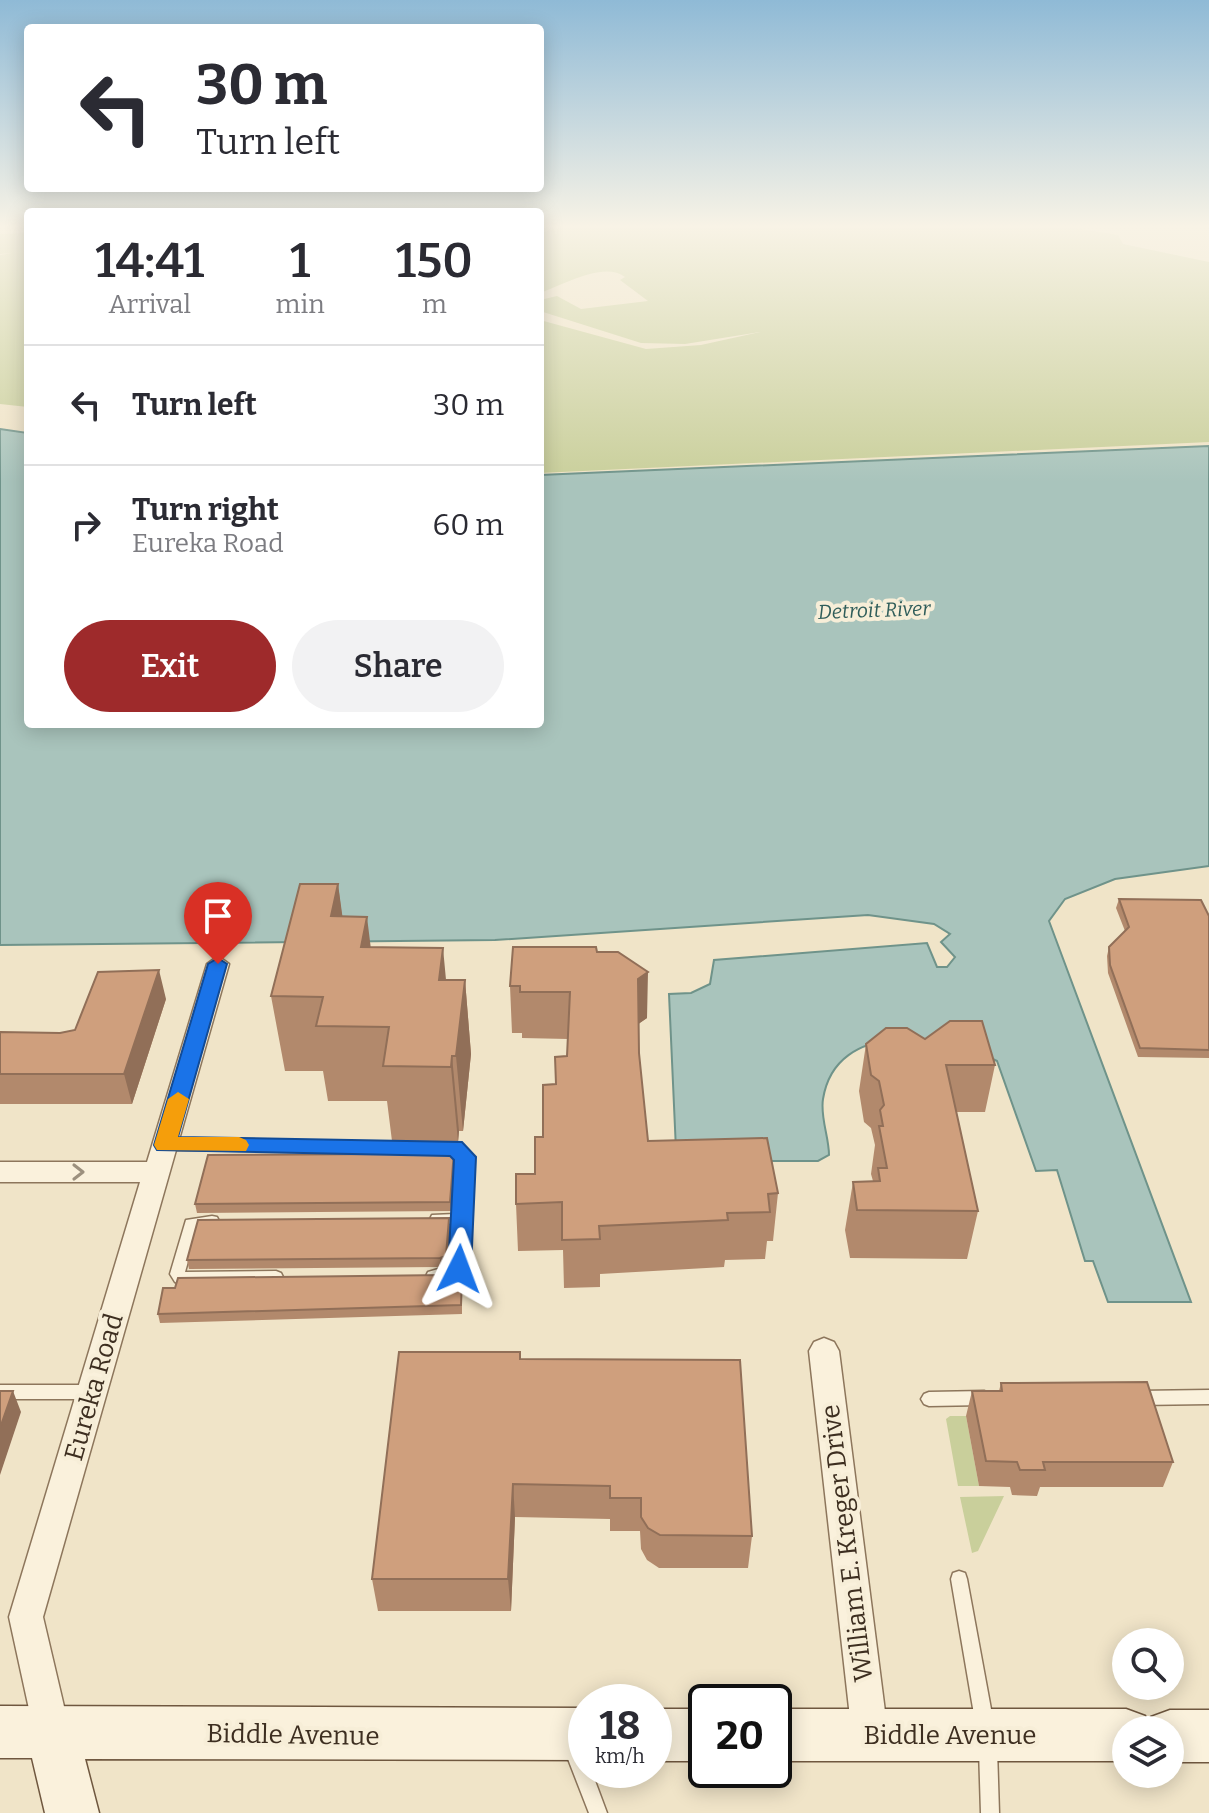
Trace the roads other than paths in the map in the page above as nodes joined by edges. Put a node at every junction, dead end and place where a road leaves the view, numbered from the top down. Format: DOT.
graph roads {
  1 [pos="218,964"];
  2 [pos="161,1158"];
  3 [pos="0,1172"];
  4 [pos="415,1219"];
  5 [pos="462,1219"];
  6 [pos="227,1221"];
  7 [pos="411,1276"];
  8 [pos="288,1277"];
  9 [pos="824,1351"];
  10 [pos="0,1392"];
  11 [pos="93,1392"];
  12 [pos="1209,1397"];
  13 [pos="1006,1398"];
  14 [pos="1114,1398"];
  15 [pos="929,1399"];
  16 [pos="959,1579"];
  17 [pos="0,1732"];
  18 [pos="52,1732"];
  19 [pos="568,1734"];
  20 [pos="792,1735"];
  21 [pos="870,1735"];
  22 [pos="987,1735"];
  23 [pos="1112,1735"];
  24 [pos="1184,1736"];
  25 [pos="1209,1736"];
  26 [pos="591,1788"];
  27 [pos="72,1813"];
  28 [pos="598,1813"];
  29 [pos="990,1813"];
  1 -- 2 [label="street, Eureka Road"];
  3 -- 2 [label="street, one-way"];
  2 -- 5 [label="lane"];
  2 -- 11 [label="street, Eureka Road"];
  4 -- 5 [label="lane"];
  5 -- 7 [label="lane"];
  6 -- 8 [label="lane"];
  9 -- 21 [label="street, William E. Kreger Drive"];
  10 -- 11 [label="lane"];
  11 -- 18 [label="street, Eureka Road"];
  12 -- 14 [label="lane"];
  13 -- 15 [label="lane"];
  16 -- 22 [label="lane"];
  17 -- 18 [label="main road, Biddle Avenue"];
  18 -- 19 [label="main road, Biddle Avenue"];
  18 -- 27 [label="main road, Eureka Road"];
  20 -- 21 [label="main road, Biddle Avenue"];
  21 -- 22 [label="main road, Biddle Avenue"];
  22 -- 23 [label="main road, Biddle Avenue"];
  22 -- 29 [label="lane"];
  24 -- 25 [label="main road"];
  26 -- 28 [label="lane"];
}
